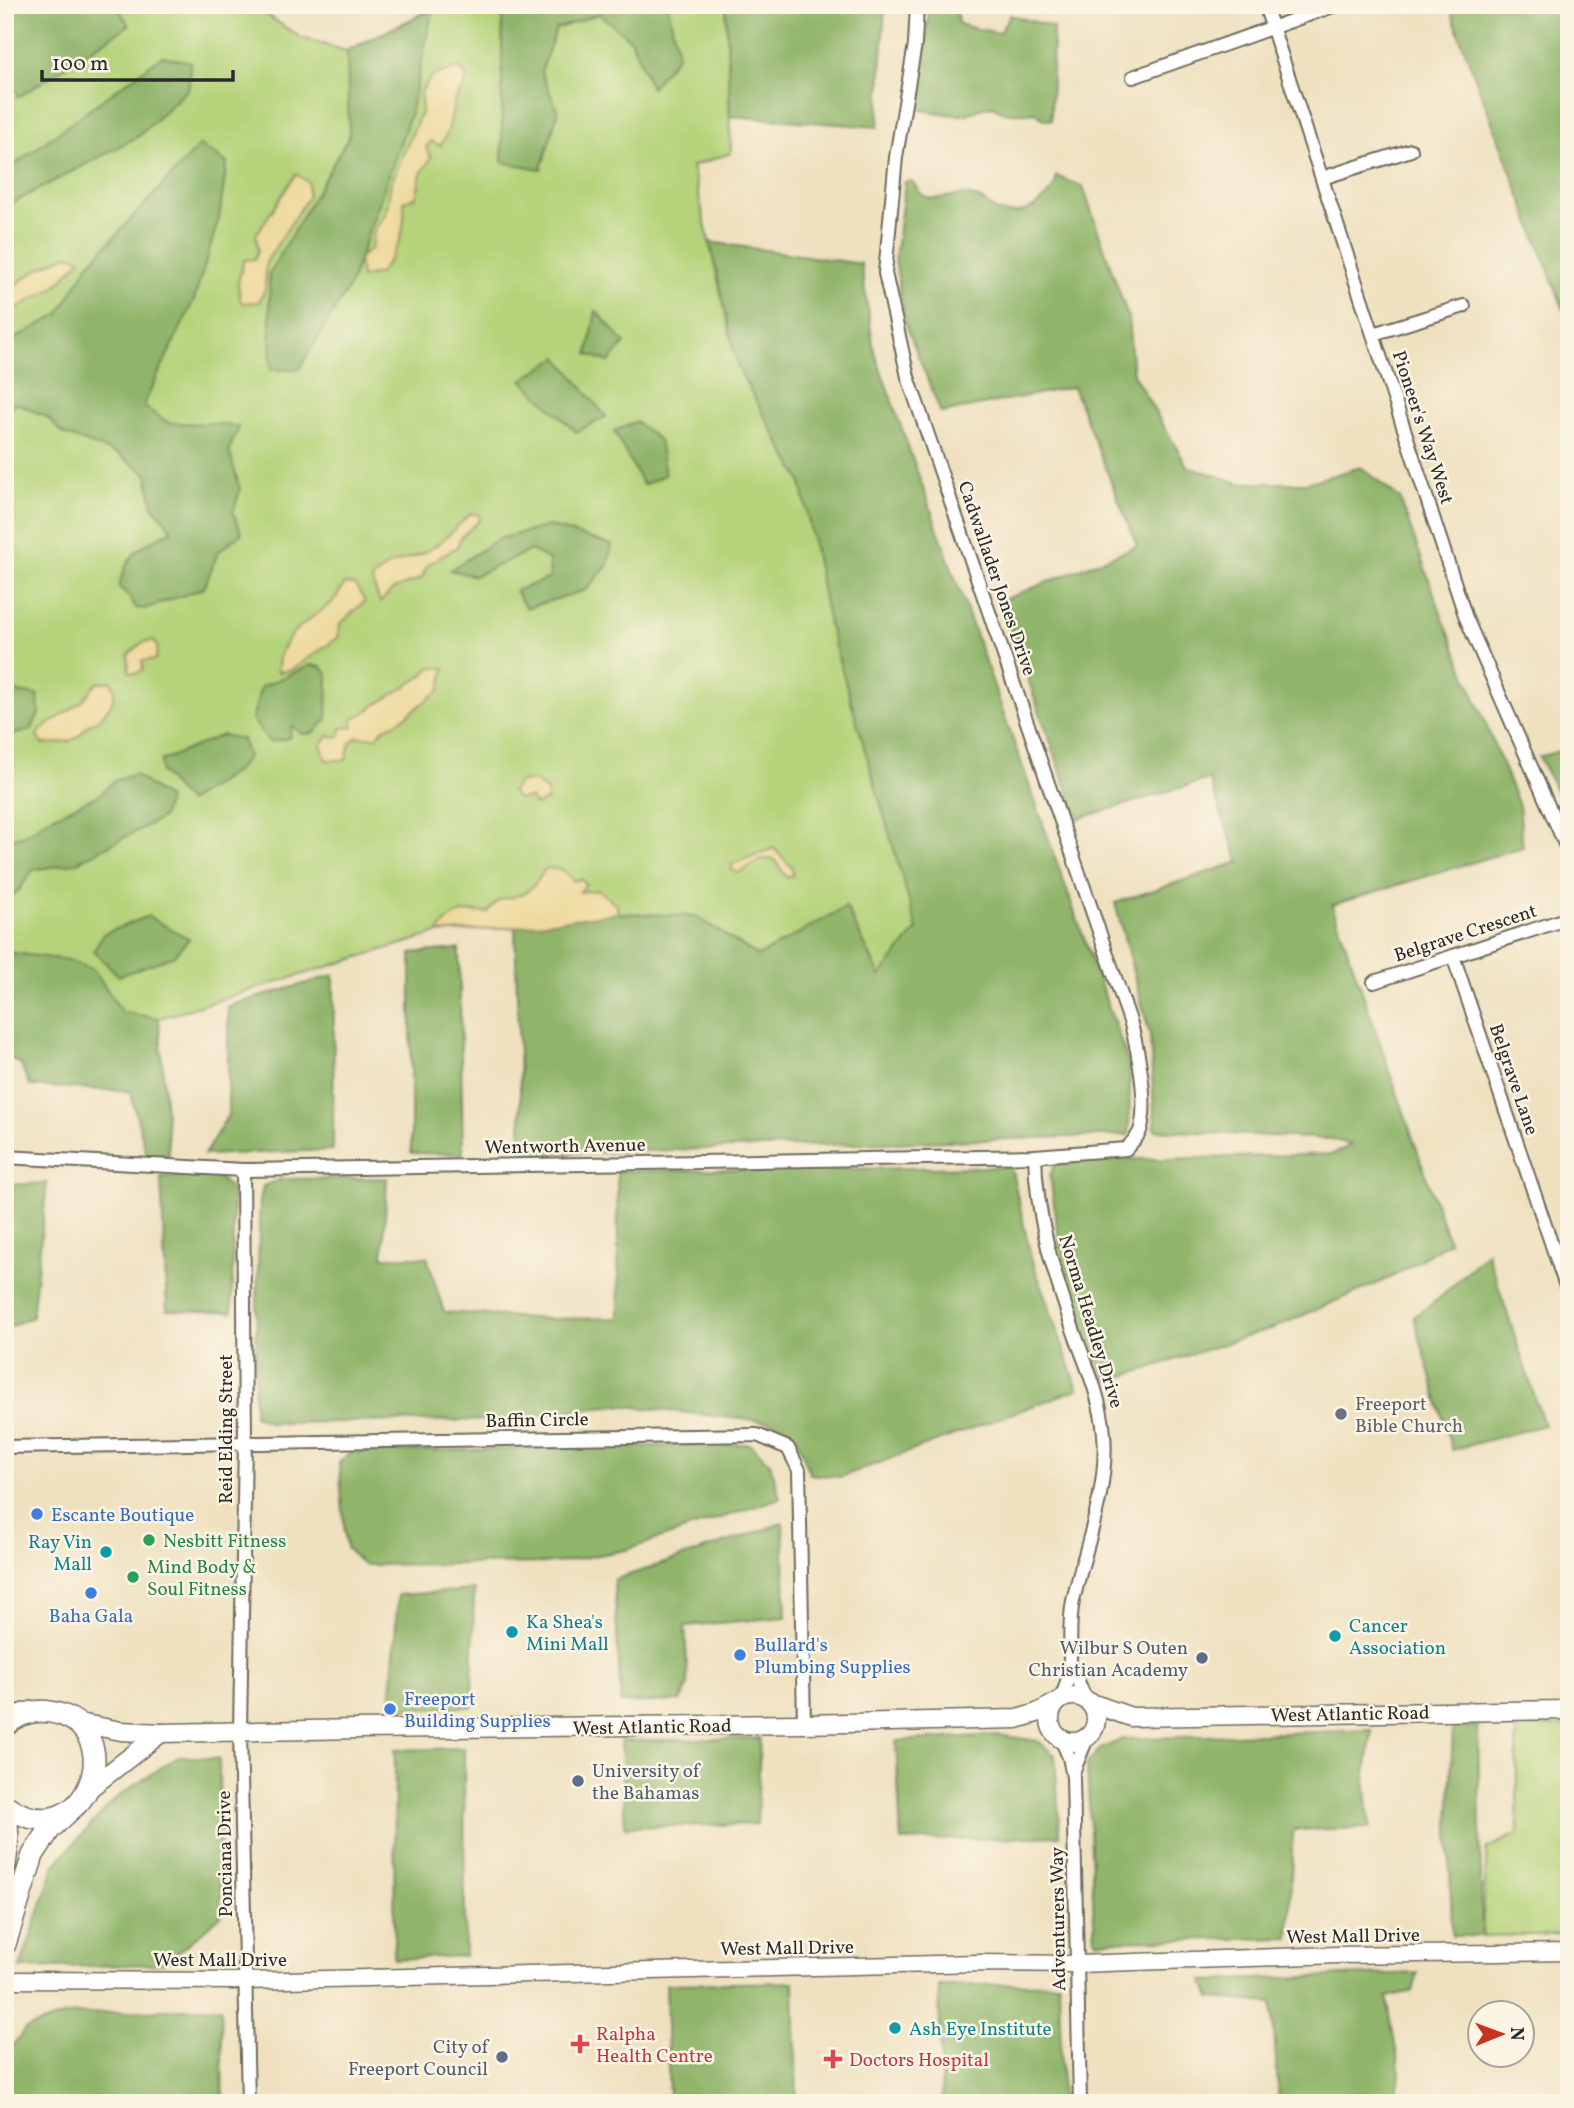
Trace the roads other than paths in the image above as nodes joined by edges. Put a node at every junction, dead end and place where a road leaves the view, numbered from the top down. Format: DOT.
graph roads {
  1 [pos="917,5"];
  2 [pos="1265,5"];
  3 [pos="1336,5"];
  4 [pos="1273,28"];
  5 [pos="1133,77"];
  6 [pos="1411,150"];
  7 [pos="1322,178"];
  8 [pos="1465,306"];
  9 [pos="1373,334"];
  10 [pos="1569,853"];
  11 [pos="1569,918"];
  12 [pos="1453,956"];
  13 [pos="1374,982"];
  14 [pos="1126,1149"];
  15 [pos="1035,1156"];
  16 [pos="5,1157"];
  17 [pos="243,1170"];
  18 [pos="1569,1295"];
  19 [pos="245,1442"];
  20 [pos="5,1447"];
  21 [pos="1071,1662"];
  22 [pos="1058,1701"];
  23 [pos="1088,1701"];
  24 [pos="5,1702"];
  25 [pos="1569,1710"];
  26 [pos="29,1713"];
  27 [pos="1131,1717"];
  28 [pos="1017,1719"];
  29 [pos="74,1722"];
  30 [pos="804,1724"];
  31 [pos="5,1726"];
  32 [pos="240,1731"];
  33 [pos="161,1733"];
  34 [pos="1059,1737"];
  35 [pos="1088,1737"];
  36 [pos="1073,1777"];
  37 [pos="90,1788"];
  38 [pos="6,1805"];
  39 [pos="68,1812"];
  40 [pos="5,1865"];
  41 [pos="5,1944"];
  42 [pos="1569,1952"];
  43 [pos="1077,1964"];
  44 [pos="5,1980"];
  45 [pos="246,1981"];
  46 [pos="248,2103"];
  47 [pos="1080,2103"];
  1 -- 14 [label="street, Cadwallader Jones Drive"];
  2 -- 4 [label="street, Pioneer's Way West"];
  3 -- 4 [label="street"];
  4 -- 5 [label="street"];
  4 -- 7 [label="street, Pioneer's Way West"];
  6 -- 7 [label="street"];
  7 -- 9 [label="street, Pioneer's Way West"];
  8 -- 9 [label="street"];
  9 -- 10 [label="street, Pioneer's Way West"];
  11 -- 12 [label="street, Belgrave Crescent"];
  12 -- 13 [label="street, Belgrave Crescent"];
  12 -- 18 [label="street, Belgrave Lane"];
  14 -- 15 [label="street, Wentworth Avenue"];
  15 -- 17 [label="street, Wentworth Avenue"];
  15 -- 21 [label="street, Norma Headley Drive"];
  16 -- 17 [label="street, Wentworth Avenue"];
  17 -- 19 [label="street, Reid Elding Street"];
  19 -- 20 [label="street, Baffin Circle"];
  19 -- 30 [label="street, Baffin Circle"];
  19 -- 32 [label="street, Reid Elding Street"];
  21 -- 22 [label="street, Norma Headley Drive"];
  21 -- 23 [label="street, Norma Headley Drive"];
  22 -- 23 [label="main road, West Atlantic Road"];
  22 -- 28 [label="main road, West Atlantic Road"];
  22 -- 34 [label="main road"];
  23 -- 27 [label="main road, West Atlantic Road"];
  23 -- 35 [label="main road"];
  24 -- 26 [label="main road"];
  25 -- 27 [label="main road, West Atlantic Road"];
  26 -- 29 [label="main road"];
  26 -- 31 [label="main road"];
  27 -- 35 [label="main road, West Atlantic Road"];
  28 -- 30 [label="main road, West Atlantic Road"];
  28 -- 34 [label="main road, West Atlantic Road"];
  29 -- 33 [label="main road, West Atlantic Road"];
  29 -- 37 [label="main road"];
  30 -- 32 [label="main road, West Atlantic Road"];
  32 -- 33 [label="main road, West Atlantic Road"];
  32 -- 45 [label="street, Ponciana Drive"];
  33 -- 37 [label="main road"];
  34 -- 35 [label="main road, West Atlantic Road"];
  34 -- 36 [label="street, Adventurers Way"];
  35 -- 36 [label="street, Adventurers Way"];
  36 -- 43 [label="street, Adventurers Way"];
  37 -- 39 [label="main road"];
  38 -- 39 [label="main road"];
  38 -- 40 [label="main road"];
  39 -- 41 [label="main road"];
  42 -- 43 [label="street, West Mall Drive"];
  43 -- 45 [label="street, West Mall Drive"];
  43 -- 47 [label="street, Adventurers Way"];
  44 -- 45 [label="street, West Mall Drive"];
  45 -- 46 [label="street, Ponciana Drive"];
}
